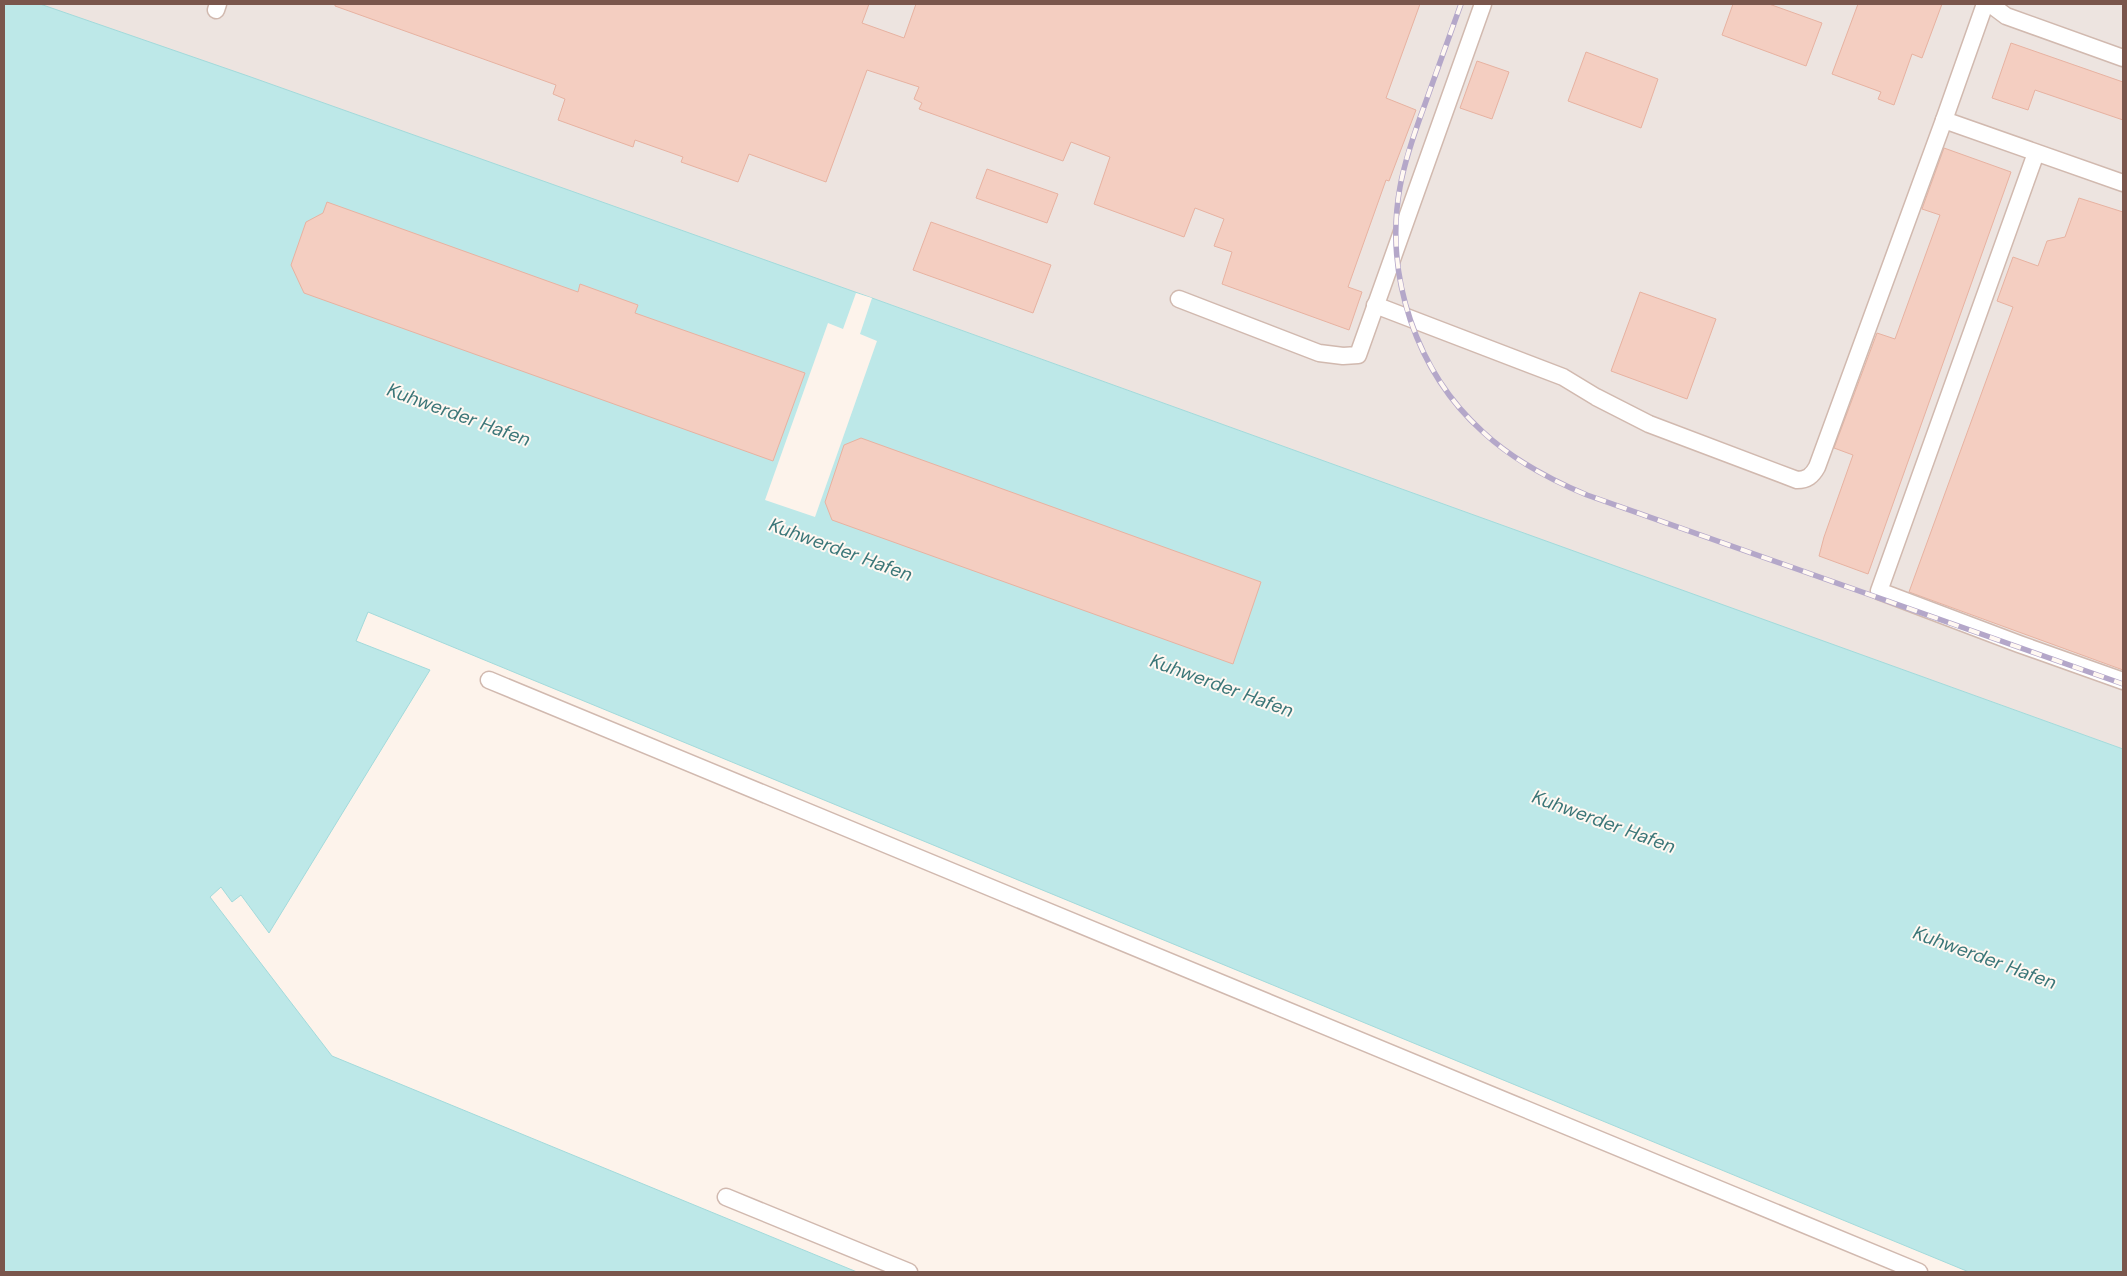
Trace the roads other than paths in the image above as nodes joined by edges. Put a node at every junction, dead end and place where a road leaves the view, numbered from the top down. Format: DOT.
graph roads {
  1 [pos="1483,4"];
  2 [pos="1985,4"];
  3 [pos="1990,4"];
  4 [pos="2123,58"];
  5 [pos="1944,120"];
  6 [pos="2036,153"];
  7 [pos="2123,183"];
  8 [pos="1179,299"];
  9 [pos="1376,306"];
  10 [pos="489,680"];
  11 [pos="2123,681"];
  12 [pos="726,1198"];
  13 [pos="909,1272"];
  14 [pos="1919,1272"];
  1 -- 9 [label="lane"];
  2 -- 5 [label="lane"];
  3 -- 4 [label="lane"];
  5 -- 6 [label="lane"];
  5 -- 9 [label="lane"];
  6 -- 7 [label="lane"];
  6 -- 11 [label="lane"];
  8 -- 9 [label="lane"];
  10 -- 14 [label="lane"];
  12 -- 13 [label="lane"];
}
